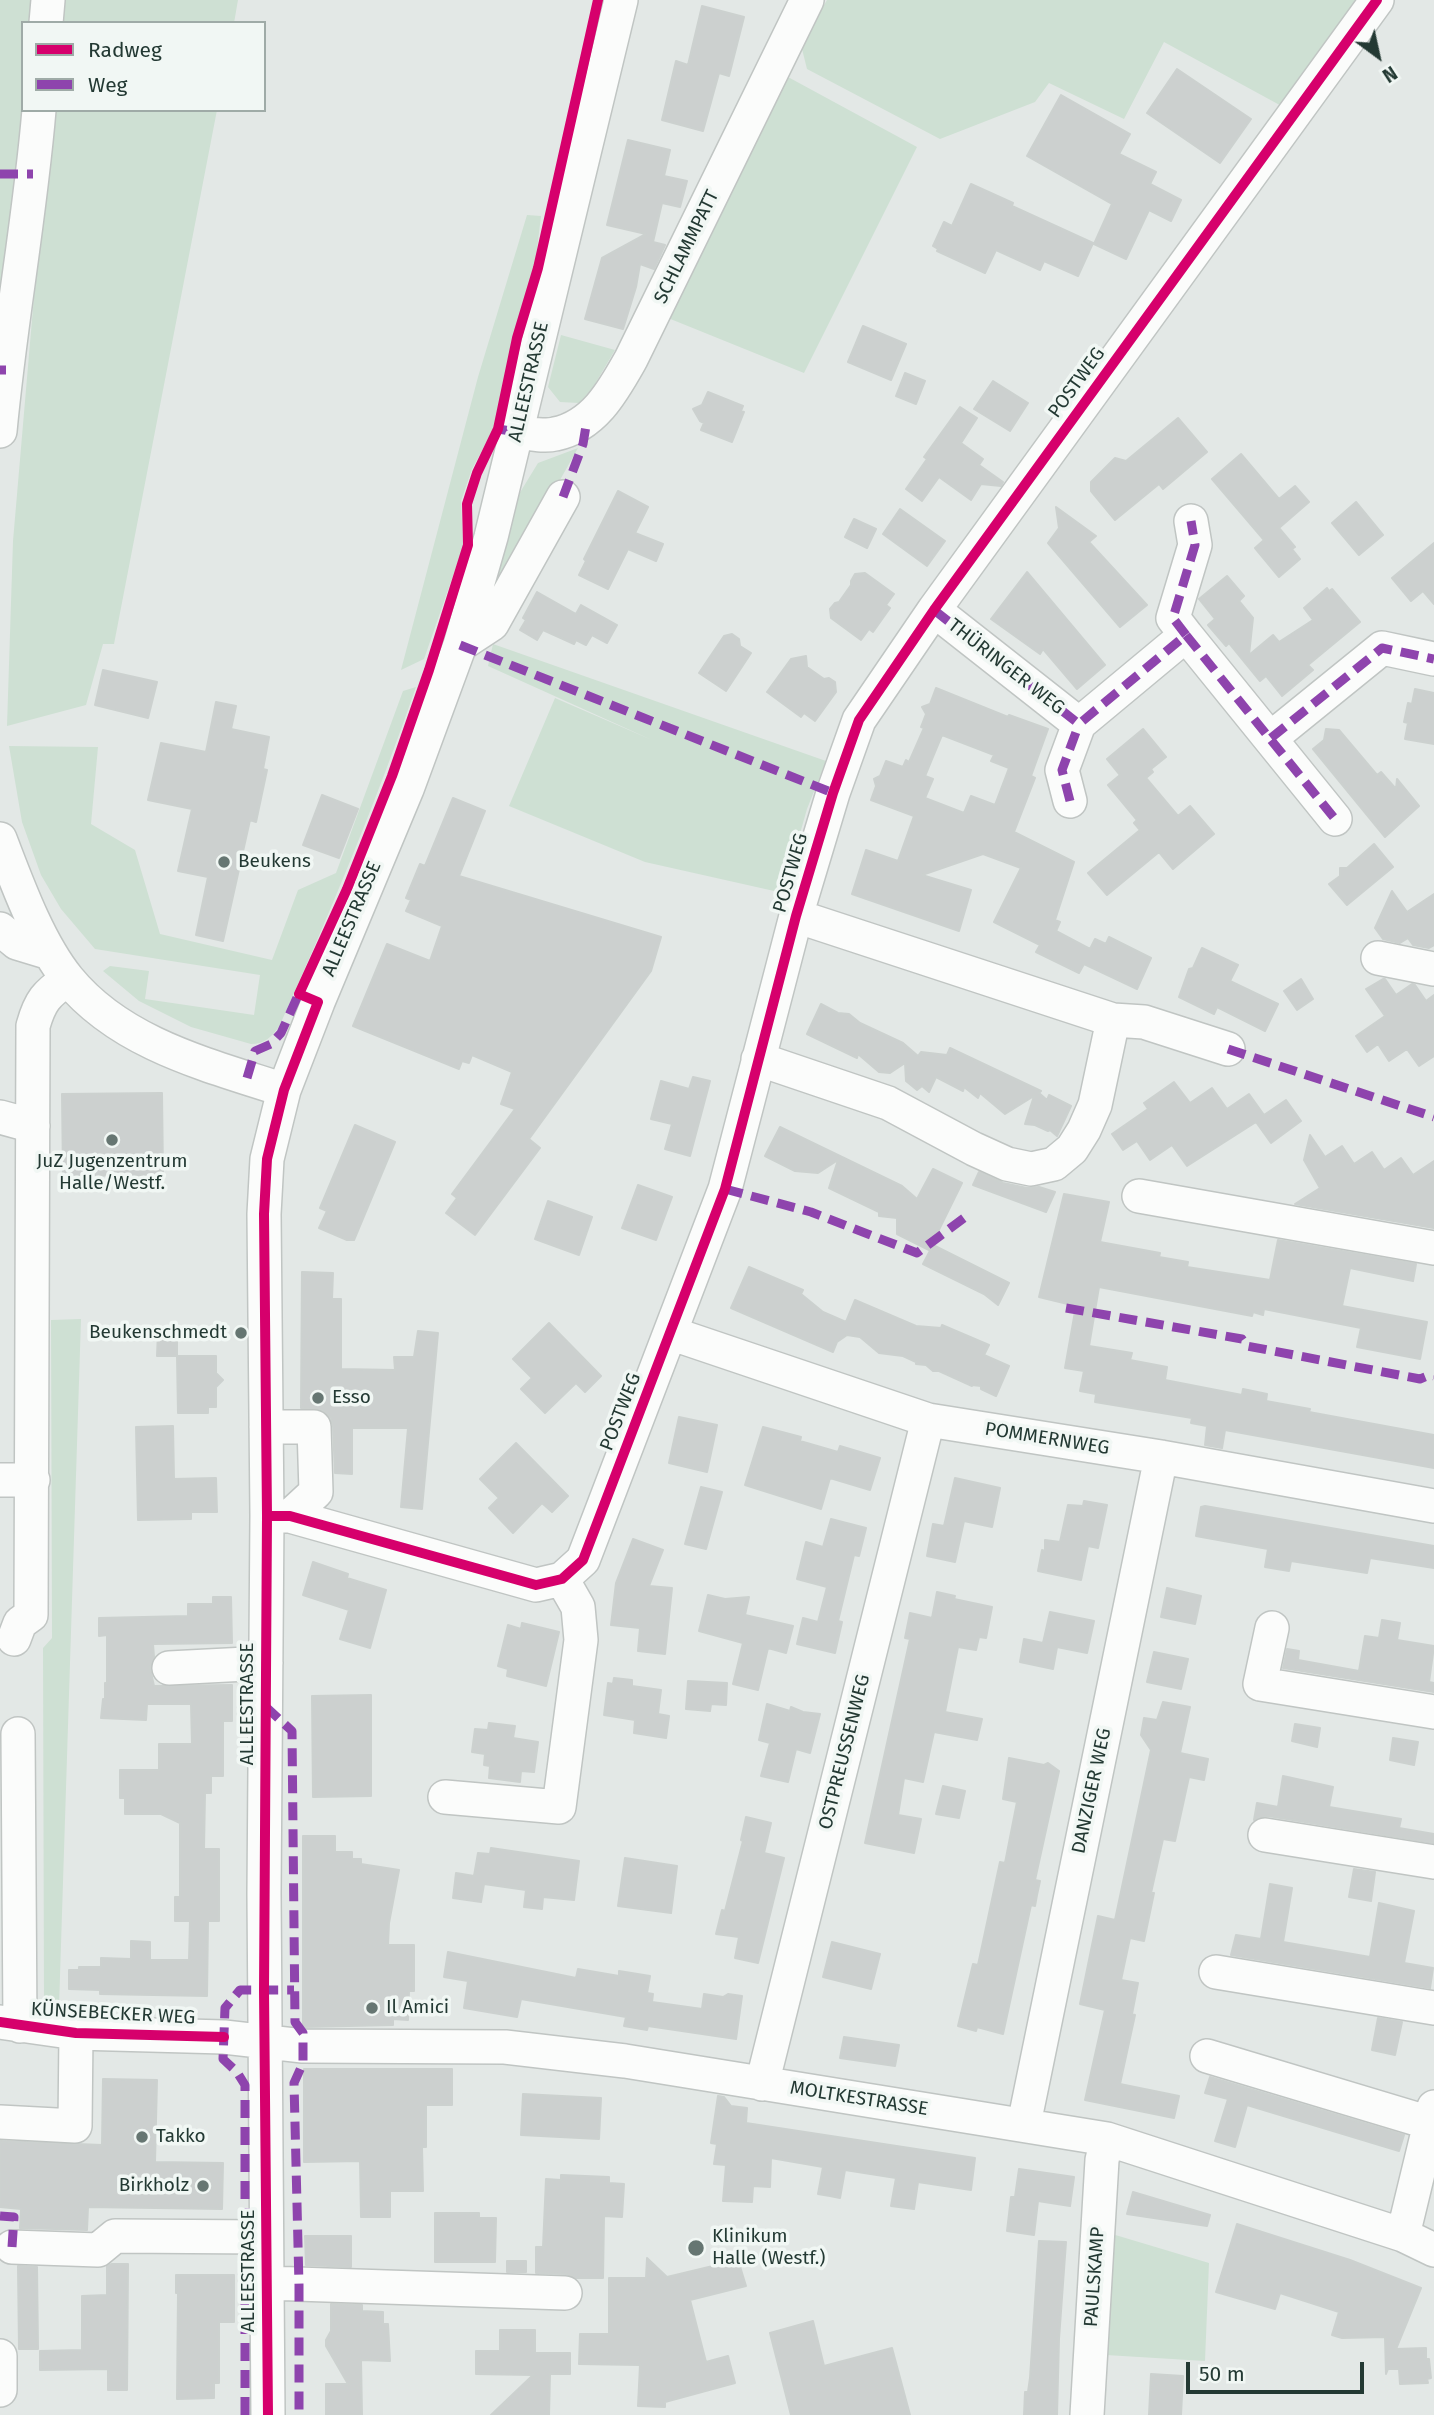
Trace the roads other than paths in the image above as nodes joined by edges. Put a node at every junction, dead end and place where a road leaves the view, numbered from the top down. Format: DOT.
graph roads {
  1 [pos="48,0"];
  2 [pos="621,0"];
  3 [pos="807,0"];
  4 [pos="1377,0"];
  5 [pos="46,21"];
  6 [pos="39,112"];
  7 [pos="0,430"];
  8 [pos="517,432"];
  9 [pos="563,497"];
  10 [pos="1191,521"];
  11 [pos="934,610"];
  12 [pos="1186,635"];
  13 [pos="460,645"];
  14 [pos="1434,659"];
  15 [pos="1079,724"];
  16 [pos="1271,738"];
  17 [pos="1070,801"];
  18 [pos="1335,819"];
  19 [pos="0,839"];
  20 [pos="796,916"];
  21 [pos="0,929"];
  22 [pos="1378,958"];
  23 [pos="59,966"];
  24 [pos="1434,969"];
  25 [pos="1113,1020"];
  26 [pos="1228,1049"];
  27 [pos="758,1059"];
  28 [pos="284,1090"];
  29 [pos="0,1117"];
  30 [pos="33,1125"];
  31 [pos="1139,1196"];
  32 [pos="1434,1248"];
  33 [pos="670,1333"];
  34 [pos="928,1420"];
  35 [pos="266,1427"];
  36 [pos="1161,1457"];
  37 [pos="0,1480"];
  38 [pos="33,1480"];
  39 [pos="1434,1506"];
  40 [pos="278,1516"];
  41 [pos="562,1579"];
  42 [pos="1272,1628"];
  43 [pos="14,1639"];
  44 [pos="266,1663"];
  45 [pos="169,1668"];
  46 [pos="1434,1712"];
  47 [pos="18,1734"];
  48 [pos="445,1797"];
  49 [pos="1265,1835"];
  50 [pos="1434,1862"];
  51 [pos="1216,1972"];
  52 [pos="1434,2008"];
  53 [pos="10,2024"];
  54 [pos="266,2043"];
  55 [pos="76,2047"];
  56 [pos="1207,2056"];
  57 [pos="762,2084"];
  58 [pos="1432,2115"];
  59 [pos="0,2122"];
  60 [pos="1024,2124"];
  61 [pos="1107,2139"];
  62 [pos="1403,2235"];
  63 [pos="267,2237"];
  64 [pos="12,2247"];
  65 [pos="1434,2250"];
  66 [pos="267,2283"];
  67 [pos="565,2292"];
  68 [pos="0,2356"];
  69 [pos="0,2390"];
  70 [pos="268,2415"];
  71 [pos="1087,2415"];
  1 -- 5 [label="street"];
  2 -- 8 [label="street, ALLEESTRASSE"];
  3 -- 8 [label="street, SCHLAMMPATT"];
  4 -- 11 [label="street, POSTWEG"];
  6 -- 7 [label="street"];
  8 -- 13 [label="street, ALLEESTRASSE"];
  9 -- 13 [label="street"];
  10 -- 12 [label="street"];
  11 -- 15 [label="street, THÜRINGER WEG"];
  11 -- 20 [label="street, POSTWEG"];
  12 -- 15 [label="street, THÜRINGER WEG"];
  12 -- 16 [label="street"];
  13 -- 28 [label="street, ALLEESTRASSE"];
  14 -- 16 [label="street"];
  15 -- 17 [label="street, THÜRINGER WEG"];
  16 -- 18 [label="street"];
  19 -- 23 [label="street"];
  20 -- 25 [label="street, POSTWEG"];
  20 -- 27 [label="street, POSTWEG"];
  21 -- 23 [label="street"];
  22 -- 24 [label="street"];
  23 -- 28 [label="street"];
  23 -- 30 [label="street"];
  25 -- 26 [label="street, POSTWEG"];
  25 -- 27 [label="street"];
  27 -- 33 [label="street, POSTWEG"];
  28 -- 35 [label="street, ALLEESTRASSE"];
  29 -- 30 [label="street"];
  30 -- 38 [label="street"];
  31 -- 32 [label="street"];
  33 -- 34 [label="street, POMMERNWEG"];
  33 -- 41 [label="street, POSTWEG"];
  34 -- 36 [label="street, POMMERNWEG"];
  34 -- 57 [label="street, OSTPREUSSENWEG"];
  35 -- 40 [label="street, ALLEESTRASSE"];
  35 -- 40 [label="street"];
  36 -- 39 [label="street, POMMERNWEG"];
  36 -- 60 [label="street, DANZIGER WEG"];
  37 -- 38 [label="street"];
  38 -- 43 [label="street"];
  40 -- 41 [label="street"];
  40 -- 44 [label="street, ALLEESTRASSE"];
  41 -- 48 [label="street"];
  42 -- 46 [label="street"];
  44 -- 45 [label="street"];
  44 -- 54 [label="street, ALLEESTRASSE"];
  47 -- 53 [label="street"];
  49 -- 50 [label="street"];
  51 -- 52 [label="street"];
  53 -- 55 [label="street, KÜNSEBECKER WEG"];
  54 -- 55 [label="street, KÜNSEBECKER WEG"];
  54 -- 57 [label="street, MOLTKESTRASSE"];
  54 -- 63 [label="street, ALLEESTRASSE"];
  55 -- 59 [label="street"];
  56 -- 58 [label="street"];
  57 -- 60 [label="street, MOLTKESTRASSE"];
  58 -- 62 [label="street"];
  60 -- 61 [label="street, MOLTKESTRASSE"];
  61 -- 62 [label="street, MOLTKESTRASSE"];
  61 -- 71 [label="street, PAULSKAMP"];
  62 -- 65 [label="street, MOLTKESTRASSE"];
  63 -- 64 [label="street"];
  63 -- 66 [label="street, ALLEESTRASSE"];
  66 -- 67 [label="street, ALLEESTRASSE"];
  66 -- 70 [label="street, ALLEESTRASSE"];
  68 -- 69 [label="street"];
}
